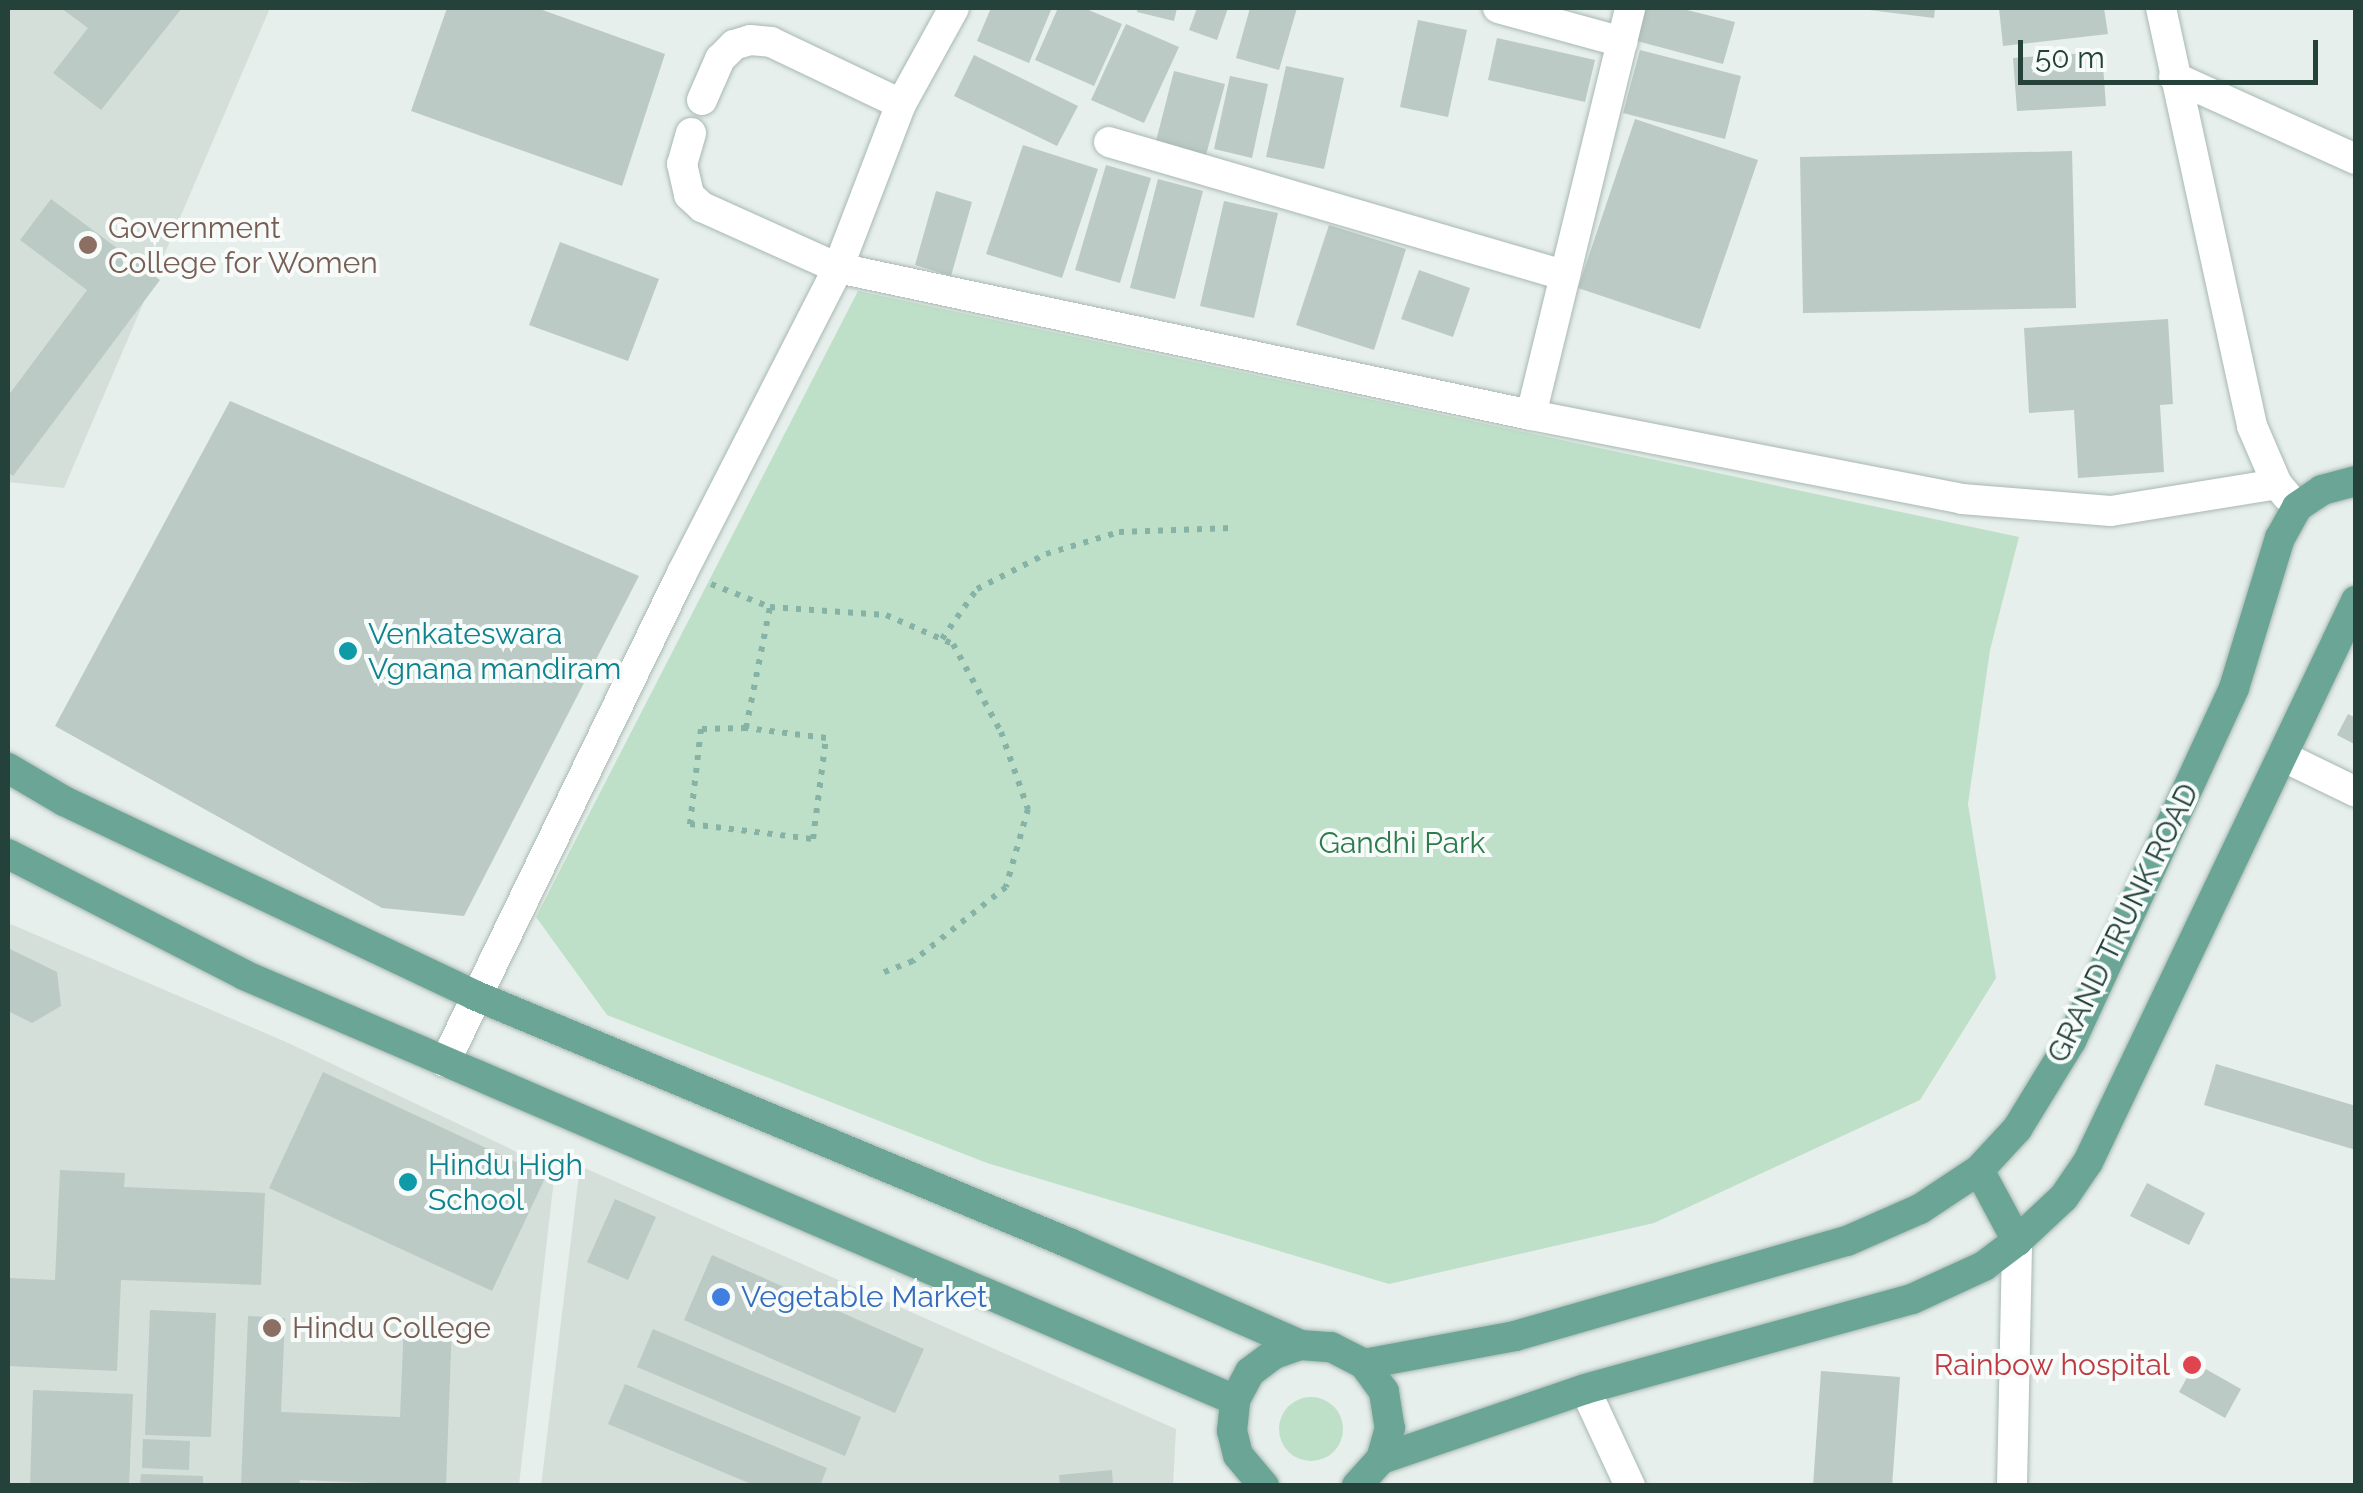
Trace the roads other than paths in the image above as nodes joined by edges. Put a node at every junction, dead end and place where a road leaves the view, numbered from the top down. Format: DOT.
graph roads {
  1 [pos="954,8"];
  2 [pos="1498,8"];
  3 [pos="1630,8"];
  4 [pos="2161,8"];
  5 [pos="1622,42"];
  6 [pos="2174,77"];
  7 [pos="702,100"];
  8 [pos="901,104"];
  9 [pos="690,133"];
  10 [pos="1109,142"];
  11 [pos="2356,158"];
  12 [pos="838,268"];
  13 [pos="1565,275"];
  14 [pos="1531,414"];
  15 [pos="2356,481"];
  16 [pos="2276,484"];
  17 [pos="2297,507"];
  18 [pos="2356,601"];
  19 [pos="2282,756"];
  20 [pos="8,768"];
  21 [pos="2356,792"];
  22 [pos="8,854"];
  23 [pos="474,995"];
  24 [pos="445,1062"];
  25 [pos="1979,1170"];
  26 [pos="2017,1241"];
  27 [pos="1300,1345"];
  28 [pos="1364,1364"];
  29 [pos="1585,1390"];
  30 [pos="1235,1400"];
  31 [pos="1381,1459"];
  32 [pos="1264,1486"];
  33 [pos="1357,1486"];
  34 [pos="1630,1486"];
  35 [pos="2012,1486"];
  1 -- 8 [label="street"];
  2 -- 5 [label="street"];
  3 -- 5 [label="street"];
  4 -- 6 [label="street"];
  5 -- 13 [label="street"];
  6 -- 11 [label="street"];
  6 -- 16 [label="street"];
  7 -- 8 [label="street"];
  8 -- 12 [label="street"];
  9 -- 12 [label="street"];
  10 -- 13 [label="street"];
  12 -- 14 [label="street"];
  12 -- 23 [label="street"];
  13 -- 14 [label="street"];
  14 -- 16 [label="street"];
  15 -- 17 [label="main road"];
  16 -- 17 [label="street"];
  17 -- 25 [label="main road, GRAND TRUNK ROAD"];
  18 -- 19 [label="main road"];
  19 -- 21 [label="street"];
  19 -- 26 [label="main road"];
  20 -- 23 [label="main road"];
  22 -- 24 [label="main road"];
  23 -- 24 [label="street"];
  23 -- 27 [label="main road"];
  24 -- 30 [label="main road"];
  25 -- 26 [label="main road"];
  25 -- 28 [label="main road, GRAND TRUNK ROAD"];
  26 -- 29 [label="main road"];
  26 -- 35 [label="street"];
  27 -- 28 [label="main road"];
  27 -- 30 [label="main road"];
  28 -- 31 [label="main road"];
  29 -- 31 [label="main road"];
  29 -- 34 [label="street"];
  30 -- 32 [label="main road"];
  31 -- 33 [label="main road"];
}
